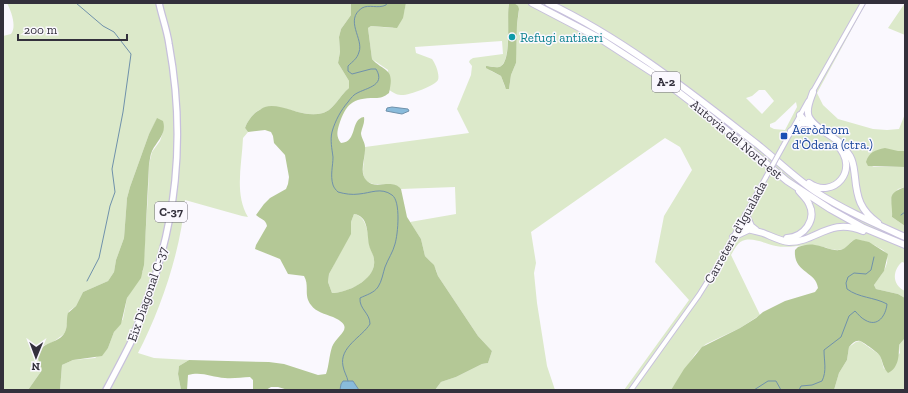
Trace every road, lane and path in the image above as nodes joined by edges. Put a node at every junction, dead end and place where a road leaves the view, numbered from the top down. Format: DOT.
graph roads {
  1 [pos="159,3"];
  2 [pos="532,3"];
  3 [pos="548,3"];
  4 [pos="863,3"];
  5 [pos="813,92"];
  6 [pos="800,115"];
  7 [pos="808,120"];
  8 [pos="791,131"];
  9 [pos="774,157"];
  10 [pos="788,181"];
  11 [pos="746,215"];
  12 [pos="741,223"];
  13 [pos="749,228"];
  14 [pos="887,229"];
  15 [pos="733,237"];
  16 [pos="905,237"];
  17 [pos="777,238"];
  18 [pos="905,245"];
  19 [pos="905,249"];
  20 [pos="106,390"];
  21 [pos="631,390"];
  1 -- 20 [label="highway, Eix Diagonal C-37 / C-37"];
  2 -- 10 [label="highway, Autovia del Nord-est / A-2"];
  3 -- 9 [label="highway, Autovia del Nord-est / A-2"];
  4 -- 5 [label="street, Carretera d'Igualada"];
  5 -- 6 [label="street, Carretera d'Igualada"];
  5 -- 7 [label="highway"];
  6 -- 7 [label="highway"];
  6 -- 8 [label="street, Carretera d'Igualada"];
  7 -- 8 [label="highway"];
  7 -- 9 [label="highway"];
  7 -- 14 [label="highway"];
  8 -- 11 [label="street, Carretera d'Igualada, bridge"];
  9 -- 14 [label="highway, Autovia del Nord-est / A-2"];
  10 -- 17 [label="highway"];
  10 -- 18 [label="highway, Autovia del Nord-est / A-2"];
  11 -- 12 [label="street, Carretera d'Igualada"];
  11 -- 13 [label="highway"];
  12 -- 13 [label="highway"];
  12 -- 15 [label="street, Carretera d'Igualada"];
  13 -- 15 [label="highway"];
  13 -- 17 [label="highway"];
  14 -- 16 [label="highway, Autovia del Nord-est / A-2"];
  15 -- 21 [label="street, Carretera d'Igualada"];
  17 -- 19 [label="highway"];
}
